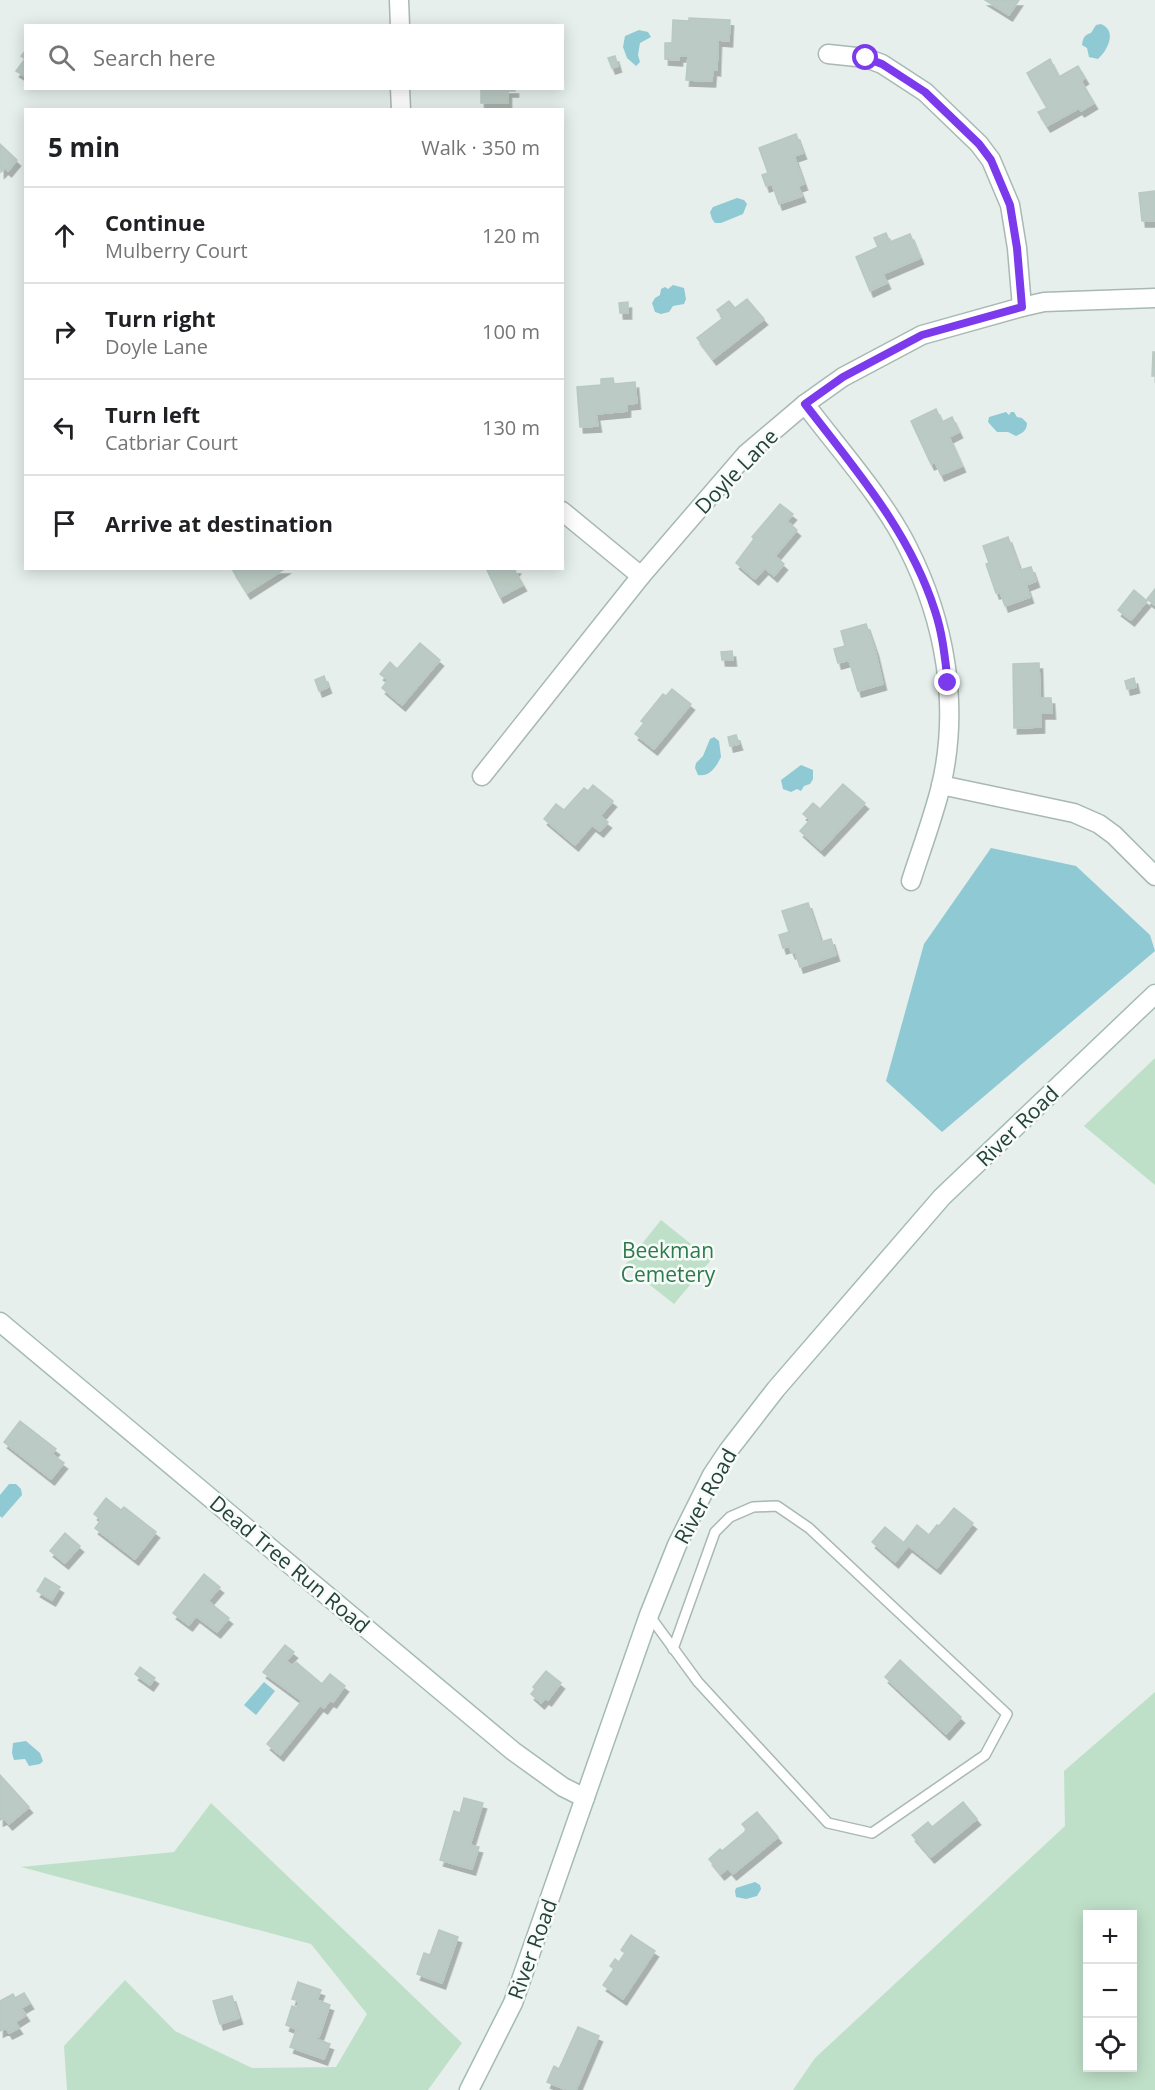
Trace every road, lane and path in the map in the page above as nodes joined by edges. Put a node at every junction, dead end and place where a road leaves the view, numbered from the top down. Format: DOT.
graph roads {
  1 [pos="399,0"];
  2 [pos="400,24"];
  3 [pos="828,54"];
  4 [pos="400,90"];
  5 [pos="401,108"];
  6 [pos="1155,298"];
  7 [pos="1022,307"];
  8 [pos="805,404"];
  9 [pos="564,513"];
  10 [pos="641,576"];
  11 [pos="482,776"];
  12 [pos="941,785"];
  13 [pos="1155,876"];
  14 [pos="910,881"];
  15 [pos="1155,994"];
  16 [pos="0,1322"];
  17 [pos="649,1615"];
  18 [pos="673,1649"];
  19 [pos="585,1798"];
  20 [pos="469,2090"];
  1 -- 2 [label="street"];
  3 -- 7 [label="street"];
  4 -- 5 [label="street"];
  6 -- 7 [label="street, Doyle Lane"];
  7 -- 8 [label="street, Doyle Lane"];
  8 -- 10 [label="street, Doyle Lane"];
  8 -- 12 [label="street"];
  9 -- 10 [label="street"];
  10 -- 11 [label="street, Doyle Lane"];
  12 -- 13 [label="street"];
  12 -- 14 [label="street"];
  15 -- 17 [label="street, River Road"];
  16 -- 19 [label="street, Dead Tree Run Road"];
  17 -- 18 [label="lane"];
  17 -- 19 [label="street, River Road"];
  18 -- 18 [label="lane"];
  19 -- 20 [label="street, River Road"];
}
